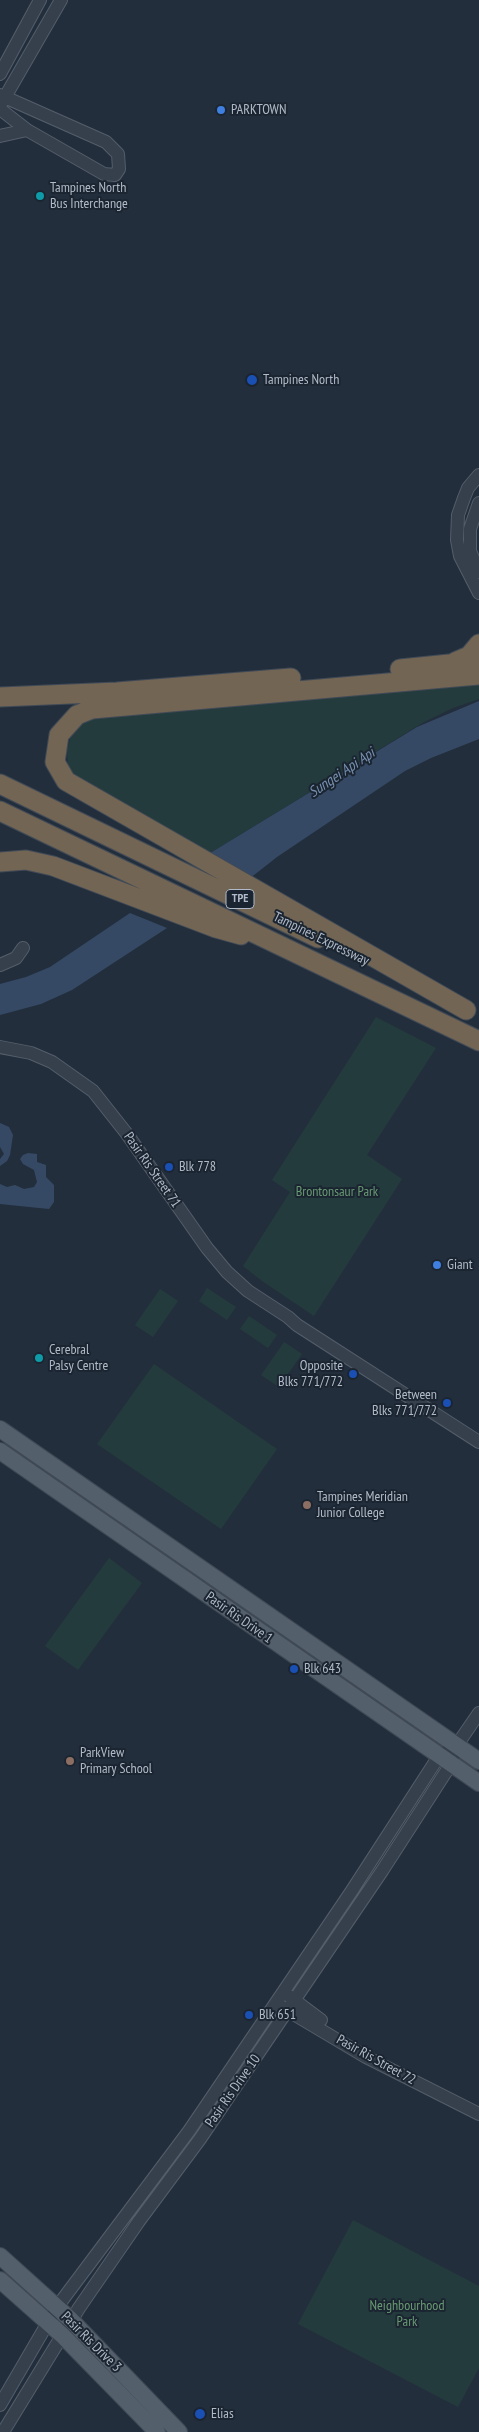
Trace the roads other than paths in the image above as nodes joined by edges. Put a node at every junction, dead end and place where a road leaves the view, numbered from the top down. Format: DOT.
graph roads {
  1 [pos="40,0"];
  2 [pos="61,0"];
  3 [pos="14,46"];
  4 [pos="0,56"];
  5 [pos="0,74"];
  6 [pos="1,102"];
  7 [pos="27,130"];
  8 [pos="0,136"];
  9 [pos="479,475"];
  10 [pos="479,503"];
  11 [pos="474,575"];
  12 [pos="479,593"];
  13 [pos="479,644"];
  14 [pos="452,664"];
  15 [pos="479,671"];
  16 [pos="0,697"];
  17 [pos="0,784"];
  18 [pos="0,810"];
  19 [pos="0,862"];
  20 [pos="23,948"];
  21 [pos="289,948"];
  22 [pos="0,965"];
  23 [pos="473,1013"];
  24 [pos="479,1041"];
  25 [pos="0,1047"];
  26 [pos="288,1317"];
  27 [pos="0,1429"];
  28 [pos="479,1434"];
  29 [pos="479,1442"];
  30 [pos="0,1451"];
  31 [pos="479,1713"];
  32 [pos="457,1745"];
  33 [pos="445,1760"];
  34 [pos="479,1761"];
  35 [pos="479,1783"];
  36 [pos="315,1945"];
  37 [pos="327,1953"];
  38 [pos="283,1992"];
  39 [pos="275,2003"];
  40 [pos="292,2006"];
  41 [pos="479,2105"];
  42 [pos="479,2114"];
  43 [pos="0,2256"];
  44 [pos="0,2280"];
  45 [pos="57,2307"];
  46 [pos="71,2320"];
  47 [pos="49,2323"];
  48 [pos="62,2335"];
  49 [pos="0,2405"];
  50 [pos="3,2432"];
  51 [pos="157,2432"];
  52 [pos="179,2432"];
  1 -- 3 [label="street"];
  2 -- 6 [label="street"];
  3 -- 4 [label="street"];
  3 -- 5 [label="street"];
  6 -- 7 [label="street"];
  6 -- 7 [label="street"];
  7 -- 8 [label="street"];
  9 -- 11 [label="street"];
  10 -- 11 [label="street"];
  11 -- 12 [label="street"];
  13 -- 14 [label="highway"];
  14 -- 15 [label="highway"];
  14 -- 16 [label="highway"];
  15 -- 23 [label="highway"];
  17 -- 23 [label="highway, Tampines Expressway / TPE"];
  18 -- 21 [label="highway, Tampines Expressway / TPE"];
  19 -- 21 [label="highway"];
  20 -- 22 [label="street"];
  21 -- 24 [label="highway, Tampines Expressway / TPE"];
  25 -- 26 [label="street, Pasir Ris Street 71"];
  26 -- 28 [label="street, Pasir Ris Street 71"];
  26 -- 29 [label="street, Pasir Ris Street 71"];
  27 -- 32 [label="main road, Pasir Ris Drive 1"];
  30 -- 33 [label="main road, Pasir Ris Drive 1"];
  31 -- 32 [label="street, Pasir Ris Drive 10"];
  32 -- 33 [label="street, Pasir Ris Drive 10"];
  32 -- 34 [label="main road, Pasir Ris Drive 1"];
  33 -- 35 [label="main road, Pasir Ris Drive 1"];
  33 -- 36 [label="street, Pasir Ris Drive 10"];
  33 -- 37 [label="street, Pasir Ris Drive 10"];
  36 -- 37 [label="street"];
  36 -- 38 [label="street, Pasir Ris Drive 10"];
  37 -- 40 [label="street, Pasir Ris Drive 10"];
  38 -- 39 [label="street, Pasir Ris Drive 10"];
  38 -- 40 [label="street, Pasir Ris Street 72"];
  39 -- 40 [label="street, Pasir Ris Street 72"];
  39 -- 45 [label="street, Pasir Ris Drive 10"];
  40 -- 41 [label="street, Pasir Ris Street 72"];
  40 -- 42 [label="street, Pasir Ris Street 72"];
  40 -- 46 [label="street, Pasir Ris Drive 10"];
  43 -- 45 [label="main road, Pasir Ris Drive 3"];
  44 -- 47 [label="main road, Pasir Ris Drive 3"];
  45 -- 46 [label="main road, Pasir Ris Drive 3"];
  45 -- 47 [label="street, Pasir Ris Drive 10"];
  46 -- 48 [label="street, Pasir Ris Drive 10"];
  46 -- 52 [label="main road, Pasir Ris Drive 3"];
  47 -- 48 [label="main road, Pasir Ris Drive 3"];
  47 -- 49 [label="street, Pasir Ris Drive 10"];
  48 -- 50 [label="street, Pasir Ris Drive 10"];
  48 -- 51 [label="main road, Pasir Ris Drive 3"];
}
